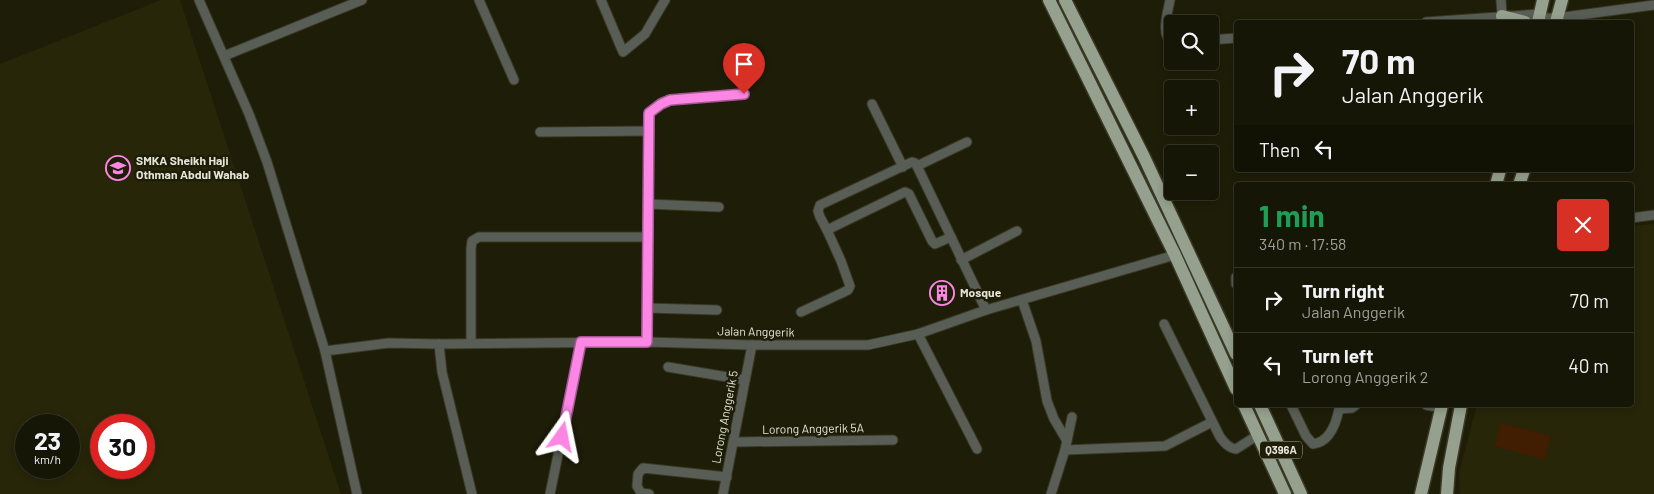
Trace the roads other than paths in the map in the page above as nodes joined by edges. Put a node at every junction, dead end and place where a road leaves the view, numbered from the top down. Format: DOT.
graph roads {
  1 [pos="199,0"];
  2 [pos="362,0"];
  3 [pos="479,0"];
  4 [pos="601,0"];
  5 [pos="665,0"];
  6 [pos="1049,0"];
  7 [pos="1065,0"];
  8 [pos="1170,0"];
  9 [pos="1502,0"];
  10 [pos="1563,0"];
  11 [pos="1543,1"];
  12 [pos="1654,5"];
  13 [pos="1168,15"];
  14 [pos="1502,16"];
  15 [pos="1539,18"];
  16 [pos="1451,20"];
  17 [pos="1517,20"];
  18 [pos="1557,20"];
  19 [pos="1234,38"];
  20 [pos="1219,39"];
  21 [pos="224,56"];
  22 [pos="514,80"];
  23 [pos="744,94"];
  24 [pos="872,104"];
  25 [pos="649,131"];
  26 [pos="540,132"];
  27 [pos="967,142"];
  28 [pos="917,166"];
  29 [pos="903,167"];
  30 [pos="648,204"];
  31 [pos="719,207"];
  32 [pos="1654,216"];
  33 [pos="1634,218"];
  34 [pos="828,230"];
  35 [pos="1017,231"];
  36 [pos="648,237"];
  37 [pos="951,237"];
  38 [pos="1175,255"];
  39 [pos="961,260"];
  40 [pos="1022,300"];
  41 [pos="647,308"];
  42 [pos="717,310"];
  43 [pos="986,310"];
  44 [pos="801,312"];
  45 [pos="1164,324"];
  46 [pos="918,334"];
  47 [pos="581,342"];
  48 [pos="647,342"];
  49 [pos="470,343"];
  50 [pos="439,344"];
  51 [pos="752,345"];
  52 [pos="1234,350"];
  53 [pos="325,351"];
  54 [pos="668,366"];
  55 [pos="745,380"];
  56 [pos="1234,384"];
  57 [pos="1245,407"];
  58 [pos="1261,407"];
  59 [pos="1292,407"];
  60 [pos="1353,407"];
  61 [pos="1442,407"];
  62 [pos="1461,407"];
  63 [pos="1072,417"];
  64 [pos="1212,422"];
  65 [pos="1258,435"];
  66 [pos="893,440"];
  67 [pos="733,442"];
  68 [pos="1066,445"];
  69 [pos="976,449"];
  70 [pos="727,477"];
  71 [pos="357,494"];
  72 [pos="472,494"];
  73 [pos="550,494"];
  74 [pos="648,494"];
  75 [pos="723,494"];
  76 [pos="1051,494"];
  77 [pos="1285,494"];
  78 [pos="1301,494"];
  79 [pos="1421,494"];
  80 [pos="1447,494"];
  1 -- 21 [label="street"];
  2 -- 21 [label="street"];
  3 -- 22 [label="street"];
  4 -- 5 [label="street"];
  6 -- 38 [label="main road"];
  7 -- 52 [label="main road"];
  8 -- 13 [label="street"];
  9 -- 14 [label="street"];
  10 -- 11 [label="street"];
  10 -- 18 [label="main road"];
  11 -- 15 [label="main road"];
  12 -- 18 [label="street"];
  14 -- 15 [label="street"];
  14 -- 16 [label="street"];
  14 -- 17 [label="main road"];
  15 -- 18 [label="street"];
  19 -- 20 [label="street"];
  21 -- 53 [label="street"];
  23 -- 25 [label="street"];
  24 -- 29 [label="street"];
  25 -- 26 [label="street"];
  25 -- 30 [label="street"];
  27 -- 28 [label="street"];
  28 -- 29 [label="street"];
  28 -- 37 [label="street"];
  29 -- 34 [label="street"];
  30 -- 31 [label="street"];
  30 -- 36 [label="street"];
  32 -- 33 [label="street"];
  34 -- 37 [label="street"];
  34 -- 44 [label="street"];
  35 -- 39 [label="street"];
  36 -- 41 [label="street"];
  36 -- 49 [label="street"];
  37 -- 39 [label="street"];
  38 -- 40 [label="street, Jalan Anggerik"];
  38 -- 56 [label="main road"];
  39 -- 43 [label="street"];
  40 -- 43 [label="street, Jalan Anggerik"];
  40 -- 68 [label="street"];
  41 -- 42 [label="street"];
  41 -- 48 [label="street"];
  43 -- 46 [label="street, Jalan Anggerik"];
  45 -- 64 [label="street"];
  46 -- 51 [label="street, Jalan Anggerik"];
  46 -- 69 [label="street"];
  47 -- 48 [label="street, Jalan Anggerik"];
  47 -- 49 [label="street, Jalan Anggerik"];
  47 -- 73 [label="street"];
  48 -- 51 [label="street, Jalan Anggerik"];
  49 -- 50 [label="street, Jalan Anggerik"];
  50 -- 53 [label="street, Jalan Anggerik"];
  50 -- 72 [label="street"];
  51 -- 55 [label="street, Lorong Anggerik 5"];
  53 -- 71 [label="street"];
  54 -- 55 [label="street"];
  55 -- 67 [label="street, Lorong Anggerik 5"];
  57 -- 65 [label="main road"];
  58 -- 78 [label="main road, Q396A"];
  59 -- 60 [label="street"];
  61 -- 79 [label="main road"];
  62 -- 80 [label="main road"];
  63 -- 68 [label="street"];
  64 -- 65 [label="street"];
  64 -- 68 [label="street"];
  65 -- 77 [label="main road"];
  66 -- 67 [label="street, Lorong Anggerik 5A"];
  67 -- 70 [label="street, Lorong Anggerik 5"];
  68 -- 76 [label="street"];
  70 -- 74 [label="street"];
  70 -- 75 [label="street, Lorong Anggerik 5"];
}
